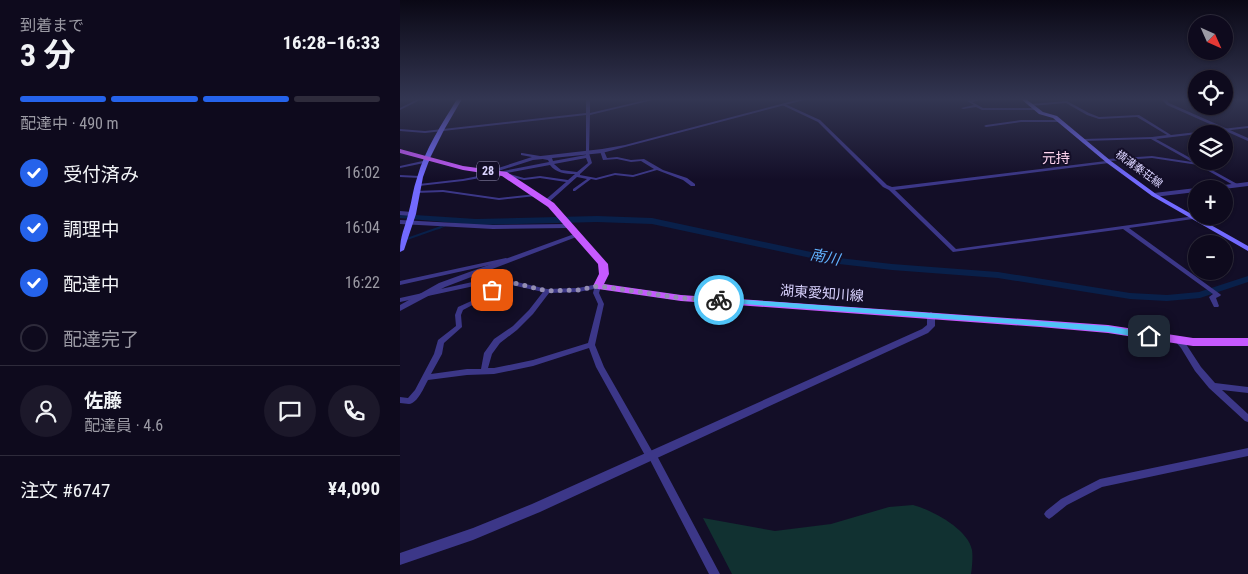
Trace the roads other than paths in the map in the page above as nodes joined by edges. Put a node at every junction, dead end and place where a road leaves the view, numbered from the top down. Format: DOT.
graph roads {
  1 [pos="444,126"];
  2 [pos="480,126"];
  3 [pos="588,126"];
  4 [pos="702,126"];
  5 [pos="824,126"];
  6 [pos="1066,126"];
  7 [pos="1155,126"];
  8 [pos="1248,127"];
  9 [pos="1233,128"];
  10 [pos="400,130"];
  11 [pos="441,130"];
  12 [pos="1233,133"];
  13 [pos="1188,134"];
  14 [pos="1172,136"];
  15 [pos="1152,138"];
  16 [pos="1083,140"];
  17 [pos="1248,140"];
  18 [pos="400,151"];
  19 [pos="602,151"];
  20 [pos="522,154"];
  21 [pos="588,154"];
  22 [pos="541,157"];
  23 [pos="1188,158"];
  24 [pos="427,160"];
  25 [pos="1108,161"];
  26 [pos="1188,163"];
  27 [pos="551,164"];
  28 [pos="400,167"];
  29 [pos="657,169"];
  30 [pos="1209,170"];
  31 [pos="499,173"];
  32 [pos="577,175"];
  33 [pos="400,176"];
  34 [pos="420,178"];
  35 [pos="589,179"];
  36 [pos="568,181"];
  37 [pos="1248,184"];
  38 [pos="419,185"];
  39 [pos="693,185"];
  40 [pos="1237,185"];
  41 [pos="1233,186"];
  42 [pos="891,189"];
  43 [pos="575,190"];
  44 [pos="1188,191"];
  45 [pos="416,192"];
  46 [pos="536,195"];
  47 [pos="1154,195"];
  48 [pos="546,202"];
  49 [pos="400,213"];
  50 [pos="1188,214"];
  51 [pos="1188,218"];
  52 [pos="407,219"];
  53 [pos="566,223"];
  54 [pos="1207,225"];
  55 [pos="1124,227"];
  56 [pos="577,235"];
  57 [pos="1248,248"];
  58 [pos="400,250"];
  59 [pos="514,258"];
  60 [pos="506,281"];
  61 [pos="400,283"];
  62 [pos="598,286"];
  63 [pos="547,291"];
  64 [pos="422,295"];
  65 [pos="400,300"];
  66 [pos="1216,306"];
  67 [pos="400,308"];
  68 [pos="931,315"];
  69 [pos="1178,340"];
  70 [pos="1248,342"];
  71 [pos="591,345"];
  72 [pos="484,371"];
  73 [pos="425,378"];
  74 [pos="1212,386"];
  75 [pos="1248,390"];
  76 [pos="400,400"];
  77 [pos="1248,419"];
  78 [pos="1248,452"];
  79 [pos="651,456"];
  80 [pos="1049,514"];
  81 [pos="400,559"];
  82 [pos="715,574"];
  1 -- 11 [label="main road"];
  2 -- 11 [label="street"];
  3 -- 21 [label="street"];
  4 -- 19 [label="street"];
  5 -- 42 [label="street"];
  6 -- 16 [label="main road, 横溝秦荘線"];
  7 -- 14 [label="street"];
  8 -- 9 [label="street"];
  10 -- 11 [label="street"];
  11 -- 24 [label="main road"];
  12 -- 17 [label="street"];
  13 -- 14 [label="street"];
  14 -- 15 [label="street"];
  15 -- 16 [label="street"];
  15 -- 23 [label="street"];
  16 -- 25 [label="main road, 横溝秦荘線"];
  18 -- 24 [label="main road, 28"];
  19 -- 21 [label="street"];
  19 -- 29 [label="street"];
  20 -- 22 [label="street"];
  21 -- 22 [label="street"];
  21 -- 27 [label="street"];
  21 -- 32 [label="street"];
  22 -- 27 [label="street"];
  22 -- 31 [label="street"];
  24 -- 28 [label="street"];
  24 -- 31 [label="main road, 28"];
  24 -- 34 [label="main road"];
  25 -- 26 [label="street"];
  25 -- 42 [label="street"];
  25 -- 47 [label="main road, 横溝秦荘線"];
  27 -- 31 [label="street"];
  27 -- 32 [label="street"];
  29 -- 35 [label="street"];
  29 -- 39 [label="street"];
  30 -- 40 [label="street"];
  31 -- 36 [label="street"];
  31 -- 38 [label="street"];
  31 -- 46 [label="main road, 28"];
  32 -- 35 [label="street"];
  32 -- 36 [label="street"];
  33 -- 34 [label="street"];
  34 -- 38 [label="main road"];
  35 -- 43 [label="street"];
  36 -- 48 [label="street"];
  37 -- 40 [label="street"];
  38 -- 45 [label="main road"];
  40 -- 41 [label="street"];
  42 -- 55 [label="street"];
  44 -- 47 [label="street"];
  45 -- 46 [label="street"];
  45 -- 52 [label="main road"];
  46 -- 48 [label="main road, 28"];
  47 -- 50 [label="main road, 横溝秦荘線"];
  48 -- 53 [label="main road, 28"];
  49 -- 52 [label="street"];
  51 -- 55 [label="street"];
  52 -- 53 [label="street"];
  52 -- 58 [label="main road"];
  53 -- 56 [label="main road, 28"];
  54 -- 57 [label="main road, 横溝秦荘線"];
  55 -- 66 [label="street"];
  56 -- 59 [label="street"];
  56 -- 62 [label="main road, 28"];
  59 -- 61 [label="street"];
  59 -- 64 [label="street"];
  60 -- 63 [label="street"];
  60 -- 64 [label="street"];
  60 -- 73 [label="street"];
  62 -- 63 [label="street"];
  62 -- 68 [label="main road, 湖東愛知川線"];
  62 -- 71 [label="street"];
  63 -- 72 [label="street"];
  64 -- 65 [label="street"];
  64 -- 67 [label="street"];
  68 -- 69 [label="main road, 湖東愛知川線"];
  68 -- 79 [label="street"];
  69 -- 70 [label="main road, 湖東愛知川線"];
  69 -- 74 [label="street"];
  71 -- 72 [label="street"];
  71 -- 79 [label="street"];
  72 -- 73 [label="street"];
  73 -- 76 [label="street"];
  74 -- 75 [label="street"];
  74 -- 77 [label="street"];
  78 -- 80 [label="street"];
  79 -- 81 [label="street"];
  79 -- 82 [label="street"];
}
